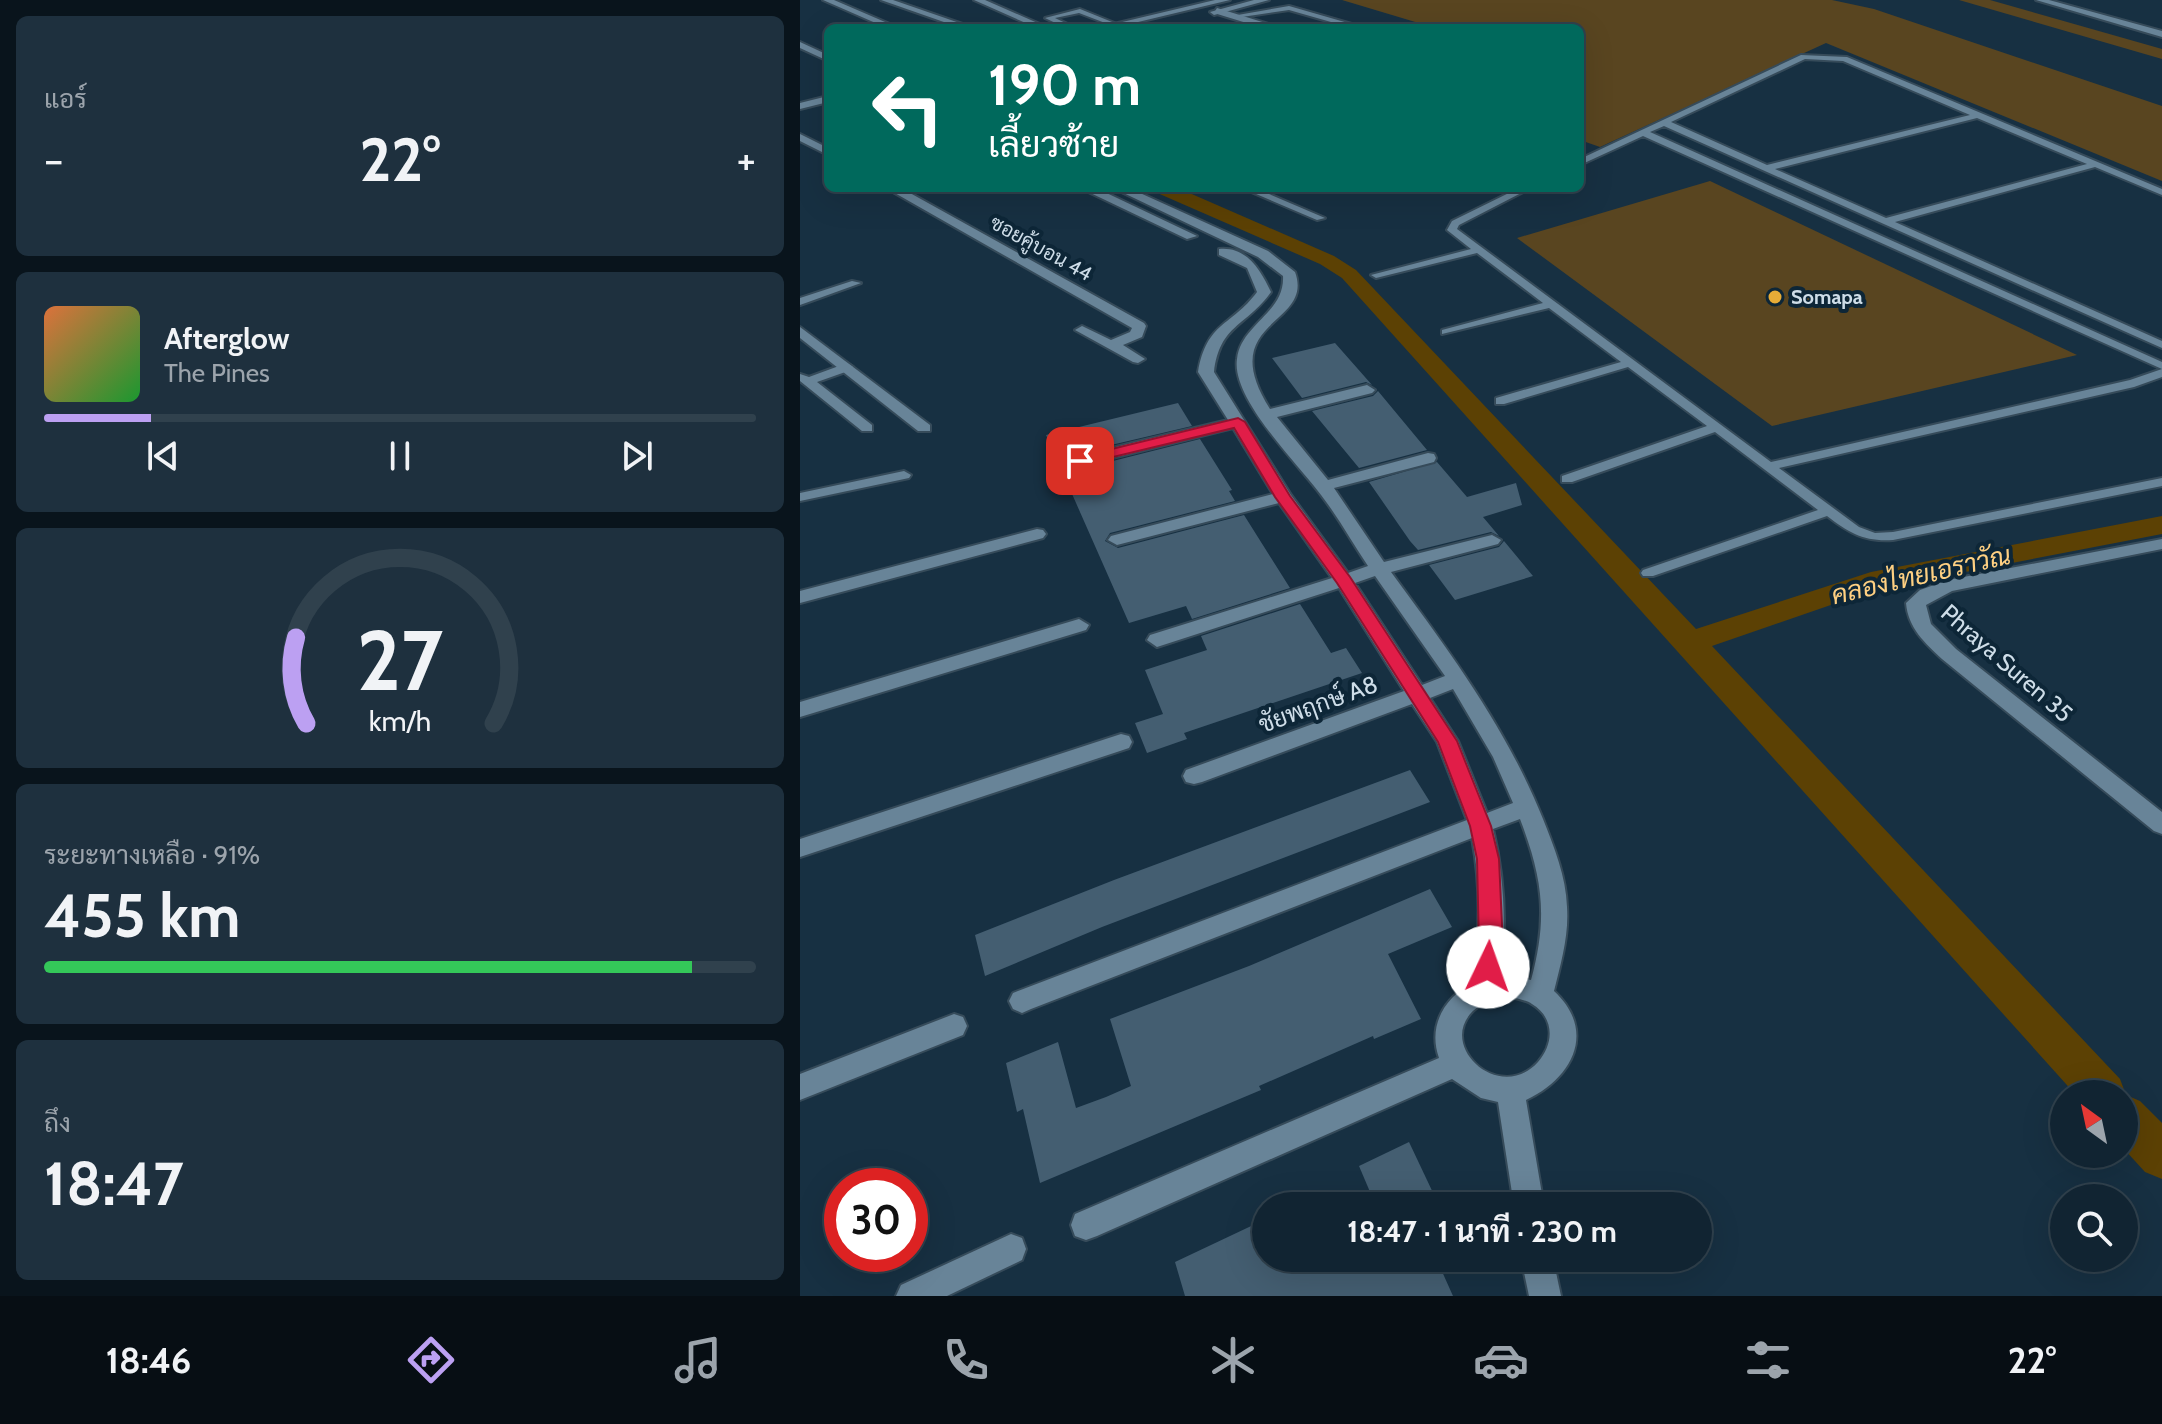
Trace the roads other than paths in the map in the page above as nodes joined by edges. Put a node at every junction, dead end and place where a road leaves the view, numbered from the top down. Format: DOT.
graph roads {
  1 [pos="827,0"];
  2 [pos="885,0"];
  3 [pos="978,0"];
  4 [pos="1226,0"];
  5 [pos="1265,0"];
  6 [pos="2040,0"];
  7 [pos="905,8"];
  8 [pos="1217,11"];
  9 [pos="1235,16"];
  10 [pos="885,24"];
  11 [pos="936,24"];
  12 [pos="959,24"];
  13 [pos="1035,24"];
  14 [pos="1062,24"];
  15 [pos="1102,24"];
  16 [pos="1119,24"];
  17 [pos="1160,24"];
  18 [pos="1260,24"];
  19 [pos="1346,24"];
  20 [pos="2162,34"];
  21 [pos="800,45"];
  22 [pos="824,56"];
  23 [pos="824,90"];
  24 [pos="800,95"];
  25 [pos="824,100"];
  26 [pos="800,106"];
  27 [pos="1978,115"];
  28 [pos="1663,122"];
  29 [pos="1642,132"];
  30 [pos="800,137"];
  31 [pos="1721,148"];
  32 [pos="824,150"];
  33 [pos="1694,155"];
  34 [pos="1584,160"];
  35 [pos="2096,164"];
  36 [pos="1767,168"];
  37 [pos="1739,175"];
  38 [pos="899,192"];
  39 [pos="1095,192"];
  40 [pos="1128,192"];
  41 [pos="1257,192"];
  42 [pos="1518,192"];
  43 [pos="2162,192"];
  44 [pos="1320,218"];
  45 [pos="1885,221"];
  46 [pos="1858,229"];
  47 [pos="1478,250"];
  48 [pos="1274,260"];
  49 [pos="1252,266"];
  50 [pos="1376,275"];
  51 [pos="856,283"];
  52 [pos="800,302"];
  53 [pos="1551,304"];
  54 [pos="1082,330"];
  55 [pos="800,331"];
  56 [pos="1446,332"];
  57 [pos="1111,345"];
  58 [pos="2162,345"];
  59 [pos="1138,359"];
  60 [pos="1630,363"];
  61 [pos="2162,366"];
  62 [pos="847,367"];
  63 [pos="2162,373"];
  64 [pos="804,378"];
  65 [pos="1367,390"];
  66 [pos="1500,401"];
  67 [pos="1268,415"];
  68 [pos="1238,422"];
  69 [pos="1717,427"];
  70 [pos="867,428"];
  71 [pos="924,428"];
  72 [pos="1428,458"];
  73 [pos="1080,461"];
  74 [pos="1769,466"];
  75 [pos="904,475"];
  76 [pos="1567,479"];
  77 [pos="2162,482"];
  78 [pos="1324,486"];
  79 [pos="800,497"];
  80 [pos="1283,497"];
  81 [pos="1826,512"];
  82 [pos="1037,534"];
  83 [pos="1117,540"];
  84 [pos="1492,540"];
  85 [pos="2162,544"];
  86 [pos="1379,569"];
  87 [pos="1648,573"];
  88 [pos="1344,581"];
  89 [pos="800,597"];
  90 [pos="1079,625"];
  91 [pos="1157,640"];
  92 [pos="1459,679"];
  93 [pos="1417,695"];
  94 [pos="800,710"];
  95 [pos="1121,742"];
  96 [pos="1194,776"];
  97 [pos="1527,807"];
  98 [pos="2162,825"];
  99 [pos="1481,826"];
  100 [pos="800,848"];
  101 [pos="1485,987"];
  102 [pos="1540,994"];
  103 [pos="1022,1001"];
  104 [pos="954,1026"];
  105 [pos="1456,1064"];
  106 [pos="800,1087"];
  107 [pos="1510,1090"];
  108 [pos="1527,1192"];
  109 [pos="1086,1225"];
  110 [pos="1011,1249"];
  111 [pos="1540,1272"];
  112 [pos="912,1296"];
  113 [pos="1545,1296"];
  1 -- 10 [label="street"];
  2 -- 7 [label="street"];
  3 -- 13 [label="street"];
  4 -- 16 [label="street"];
  5 -- 8 [label="street"];
  6 -- 20 [label="street"];
  7 -- 11 [label="street"];
  7 -- 12 [label="street"];
  8 -- 9 [label="street"];
  8 -- 17 [label="street"];
  9 -- 18 [label="street"];
  9 -- 19 [label="lane"];
  14 -- 15 [label="lane"];
  21 -- 22 [label="street"];
  23 -- 24 [label="street"];
  25 -- 26 [label="street"];
  27 -- 28 [label="lane"];
  27 -- 35 [label="lane"];
  27 -- 36 [label="lane"];
  28 -- 29 [label="lane"];
  28 -- 31 [label="lane"];
  29 -- 33 [label="lane"];
  29 -- 34 [label="lane"];
  30 -- 32 [label="street"];
  31 -- 33 [label="lane"];
  31 -- 36 [label="lane"];
  33 -- 37 [label="lane"];
  35 -- 43 [label="lane"];
  35 -- 45 [label="lane"];
  36 -- 37 [label="lane"];
  36 -- 45 [label="lane"];
  37 -- 46 [label="lane"];
  38 -- 57 [label="street, ซอยคู้บอน 44"];
  39 -- 49 [label="street"];
  40 -- 48 [label="street"];
  41 -- 44 [label="lane"];
  42 -- 47 [label="lane"];
  45 -- 46 [label="lane"];
  45 -- 58 [label="lane"];
  46 -- 61 [label="lane"];
  47 -- 50 [label="lane"];
  47 -- 53 [label="lane"];
  48 -- 49 [label="street"];
  48 -- 67 [label="street"];
  49 -- 68 [label="street"];
  51 -- 52 [label="lane"];
  53 -- 56 [label="lane"];
  53 -- 60 [label="lane"];
  54 -- 57 [label="street"];
  55 -- 62 [label="street"];
  57 -- 59 [label="street"];
  60 -- 66 [label="lane"];
  60 -- 69 [label="lane"];
  62 -- 64 [label="lane"];
  62 -- 71 [label="street"];
  63 -- 74 [label="lane"];
  64 -- 70 [label="lane"];
  65 -- 67 [label="street"];
  67 -- 78 [label="street"];
  68 -- 73 [label="street"];
  68 -- 80 [label="street"];
  69 -- 74 [label="lane"];
  69 -- 76 [label="lane"];
  72 -- 78 [label="street"];
  74 -- 81 [label="lane"];
  75 -- 79 [label="lane"];
  77 -- 81 [label="lane"];
  78 -- 86 [label="street"];
  80 -- 83 [label="street"];
  80 -- 88 [label="street"];
  81 -- 87 [label="lane"];
  82 -- 89 [label="street"];
  84 -- 86 [label="street"];
  85 -- 98 [label="street, Phraya Suren 35"];
  86 -- 88 [label="street"];
  86 -- 92 [label="street"];
  88 -- 91 [label="street"];
  88 -- 93 [label="street"];
  90 -- 94 [label="street"];
  92 -- 93 [label="street, ชัยพฤกษ์ A8"];
  92 -- 97 [label="street"];
  93 -- 96 [label="street, ชัยพฤกษ์ A8"];
  93 -- 99 [label="street"];
  95 -- 100 [label="street"];
  97 -- 99 [label="street"];
  97 -- 102 [label="street"];
  99 -- 101 [label="street"];
  99 -- 103 [label="street"];
  101 -- 102 [label="street"];
  101 -- 105 [label="street"];
  102 -- 107 [label="street"];
  104 -- 106 [label="street"];
  105 -- 107 [label="street"];
  105 -- 109 [label="street"];
  107 -- 108 [label="street"];
  110 -- 112 [label="street"];
  111 -- 113 [label="street"];
}
